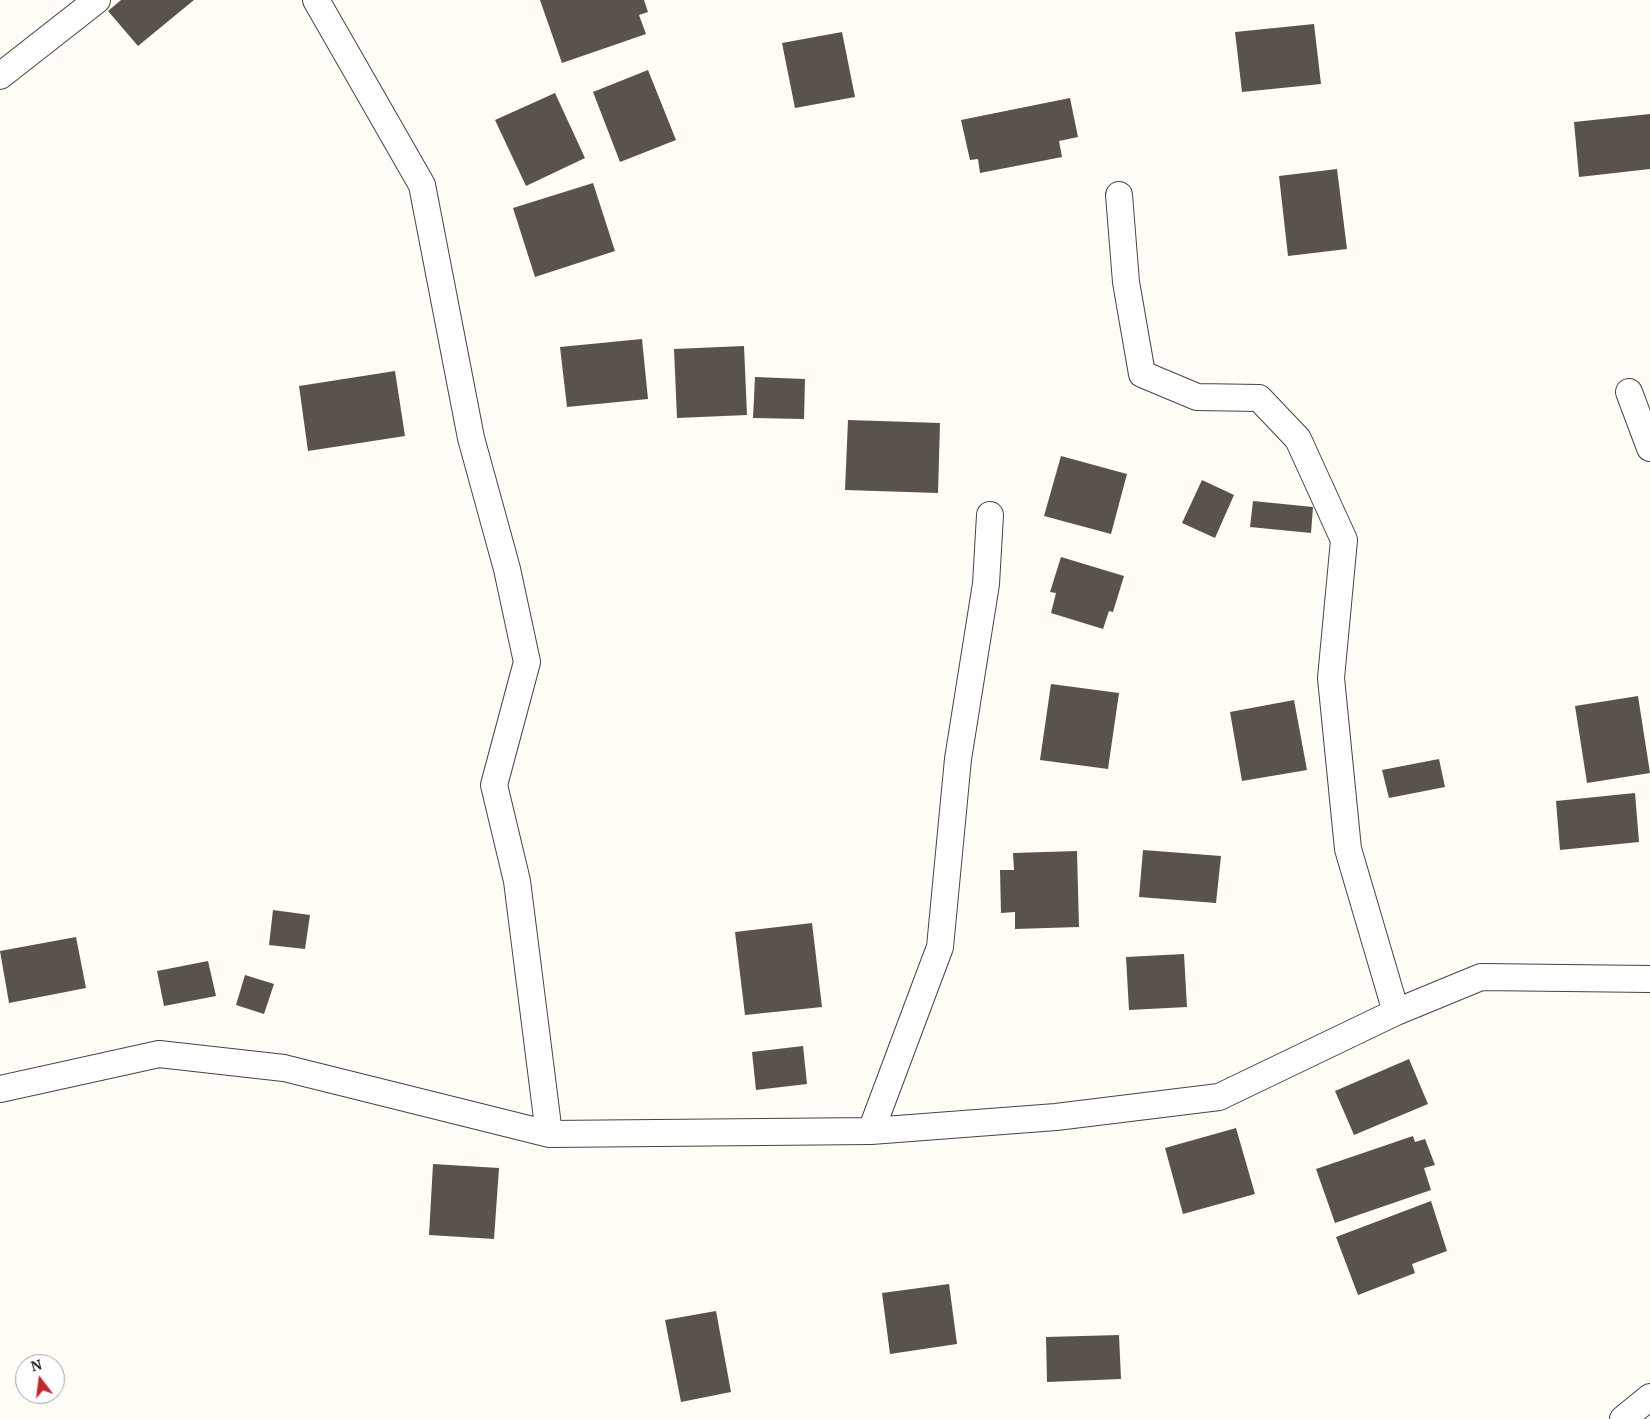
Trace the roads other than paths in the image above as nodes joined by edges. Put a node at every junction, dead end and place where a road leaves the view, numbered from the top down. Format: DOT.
graph roads {
  1 [pos="97,0"];
  2 [pos="316,0"];
  3 [pos="0,76"];
  4 [pos="1119,195"];
  5 [pos="1629,392"];
  6 [pos="1650,448"];
  7 [pos="990,515"];
  8 [pos="1650,979"];
  9 [pos="1396,1012"];
  10 [pos="0,1089"];
  11 [pos="871,1131"];
  12 [pos="550,1134"];
  13 [pos="1650,1397"];
  14 [pos="1623,1419"];
  1 -- 3 [label="street"];
  2 -- 12 [label="street"];
  4 -- 9 [label="street"];
  5 -- 6 [label="street"];
  7 -- 11 [label="street"];
  8 -- 9 [label="street"];
  9 -- 11 [label="street"];
  10 -- 12 [label="street"];
  11 -- 12 [label="street"];
  13 -- 14 [label="street"];
}
